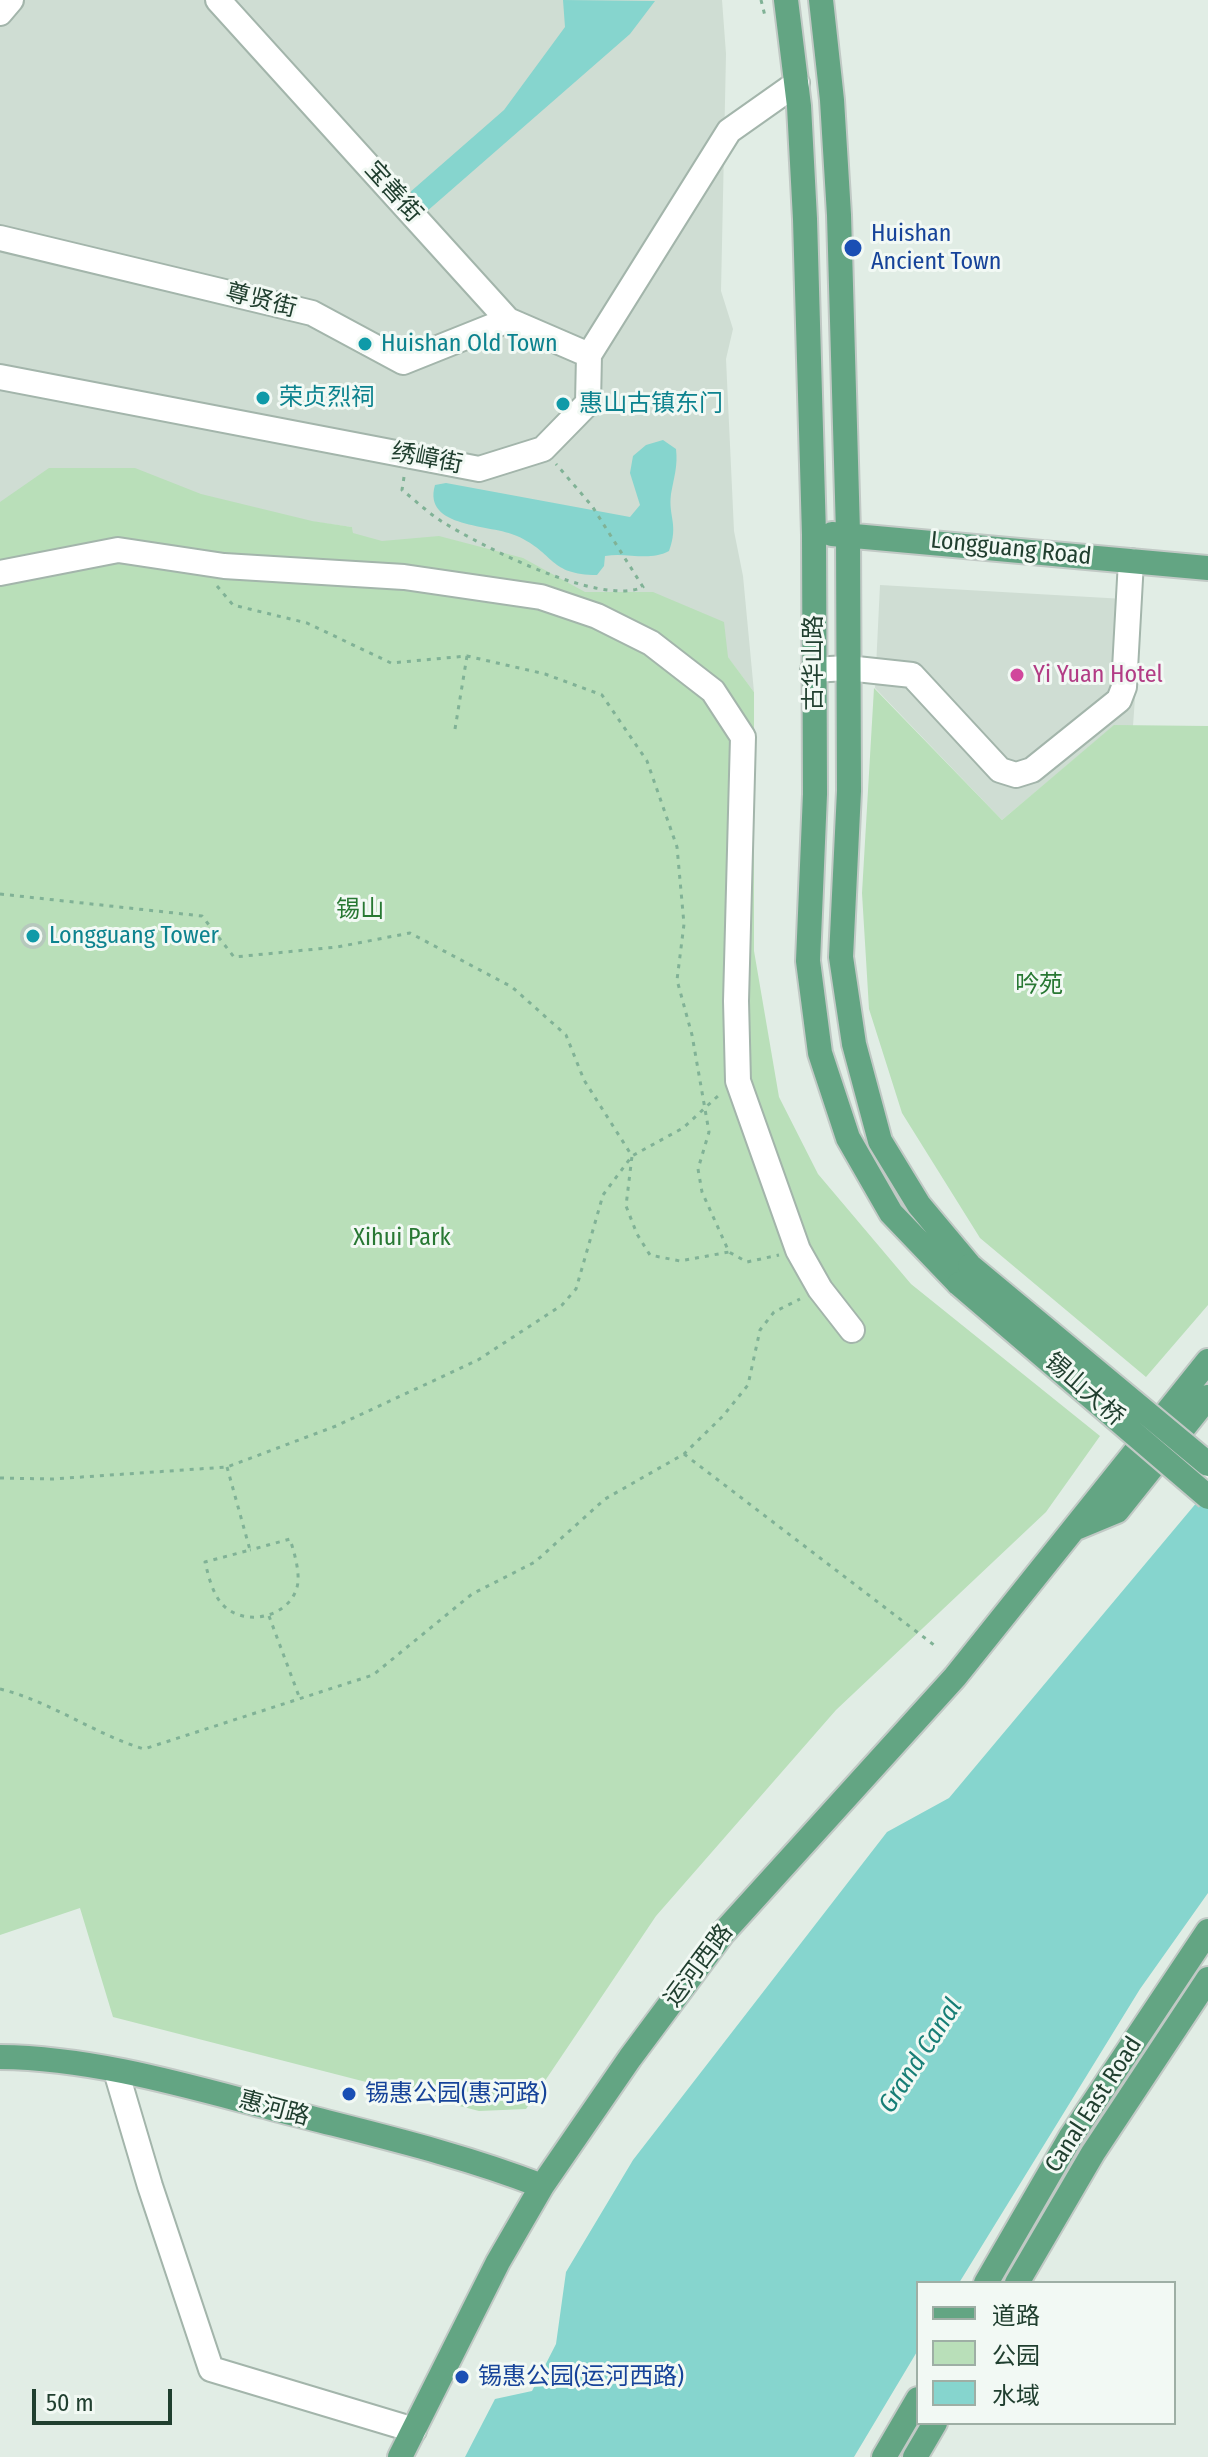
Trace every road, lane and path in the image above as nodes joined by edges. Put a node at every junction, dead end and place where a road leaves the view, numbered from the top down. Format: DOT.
graph roads {
  1 [pos="11,0"];
  2 [pos="218,0"];
  3 [pos="786,0"];
  4 [pos="821,0"];
  5 [pos="0,13"];
  6 [pos="797,83"];
  7 [pos="0,238"];
  8 [pos="508,320"];
  9 [pos="589,355"];
  10 [pos="0,377"];
  11 [pos="543,449"];
  12 [pos="408,455"];
  13 [pos="847,532"];
  14 [pos="814,535"];
  15 [pos="1131,561"];
  16 [pos="196,562"];
  17 [pos="1208,568"];
  18 [pos="0,573"];
  19 [pos="467,656"];
  20 [pos="847,668"];
  21 [pos="813,670"];
  22 [pos="455,729"];
  23 [pos="0,894"];
  24 [pos="738,1081"];
  25 [pos="705,1104"];
  26 [pos="632,1156"];
  27 [pos="798,1250"];
  28 [pos="729,1252"];
  29 [pos="964,1275"];
  30 [pos="820,1289"];
  31 [pos="852,1330"];
  32 [pos="1208,1361"];
  33 [pos="1208,1397"];
  34 [pos="684,1454"];
  35 [pos="1208,1464"];
  36 [pos="227,1467"];
  37 [pos="0,1478"];
  38 [pos="1208,1497"];
  39 [pos="1074,1529"];
  40 [pos="250,1550"];
  41 [pos="269,1616"];
  42 [pos="934,1645"];
  43 [pos="0,1689"];
  44 [pos="300,1699"];
  45 [pos="1208,1931"];
  46 [pos="1208,1979"];
  47 [pos="0,2057"];
  48 [pos="116,2071"];
  49 [pos="542,2186"];
  50 [pos="987,2281"];
  51 [pos="1018,2281"];
  52 [pos="916,2402"];
  53 [pos="934,2425"];
  54 [pos="414,2430"];
  55 [pos="400,2457"];
  56 [pos="884,2457"];
  57 [pos="915,2457"];
  1 -- 5 [label="street"];
  2 -- 8 [label="street, 宝善街"];
  3 -- 6 [label="main road, 古华山路"];
  4 -- 13 [label="main road, 古华山路"];
  6 -- 9 [label="street"];
  6 -- 14 [label="main road, 古华山路"];
  7 -- 8 [label="street, 尊贤街"];
  8 -- 9 [label="street, 宝善街"];
  9 -- 11 [label="street, 绣嶂街"];
  10 -- 12 [label="street, 绣嶂街"];
  11 -- 12 [label="street, 绣嶂街"];
  11 -- 12 [label="path"];
  13 -- 14 [label="main road, Longguang Road"];
  13 -- 15 [label="main road, Longguang Road"];
  13 -- 20 [label="main road, 古华山路"];
  14 -- 21 [label="main road, 古华山路"];
  15 -- 17 [label="main road, Longguang Road"];
  15 -- 20 [label="street"];
  16 -- 18 [label="street"];
  16 -- 19 [label="path"];
  16 -- 24 [label="street"];
  19 -- 22 [label="path"];
  19 -- 25 [label="path"];
  20 -- 21 [label="street"];
  20 -- 29 [label="main road, 古华山路"];
  21 -- 29 [label="main road, 古华山路"];
  23 -- 26 [label="path"];
  24 -- 25 [label="path"];
  24 -- 27 [label="street"];
  25 -- 26 [label="path"];
  25 -- 28 [label="path"];
  26 -- 28 [label="path"];
  26 -- 36 [label="path"];
  27 -- 28 [label="path"];
  27 -- 30 [label="street"];
  29 -- 35 [label="main road, 锡山大桥, bridge"];
  29 -- 38 [label="main road, 锡山大桥, bridge"];
  30 -- 31 [label="street"];
  30 -- 34 [label="path"];
  32 -- 39 [label="main road, 运河西路"];
  33 -- 39 [label="main road"];
  34 -- 42 [label="path"];
  34 -- 44 [label="path"];
  36 -- 37 [label="path"];
  36 -- 40 [label="path"];
  39 -- 49 [label="main road, 运河西路"];
  40 -- 41 [label="path"];
  40 -- 41 [label="path"];
  41 -- 44 [label="path"];
  43 -- 44 [label="path"];
  45 -- 50 [label="main road, Canal East Road"];
  46 -- 51 [label="main road, Canal East Road"];
  47 -- 48 [label="main road, 惠河路"];
  48 -- 49 [label="main road, 惠河路"];
  48 -- 54 [label="street"];
  49 -- 54 [label="main road, 运河西路"];
  52 -- 56 [label="main road"];
  53 -- 57 [label="main road"];
  54 -- 55 [label="main road, 运河西路"];
}
